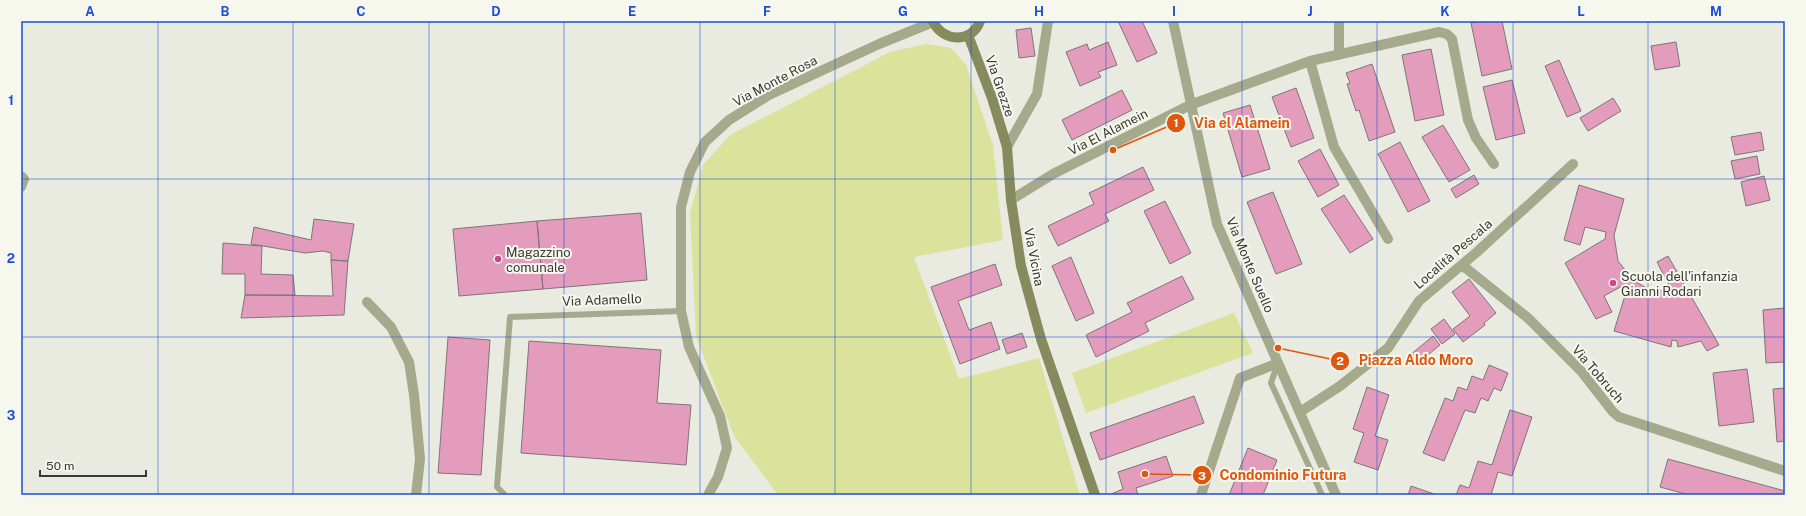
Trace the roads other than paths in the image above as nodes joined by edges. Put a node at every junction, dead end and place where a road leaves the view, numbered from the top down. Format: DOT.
graph roads {
  1 [pos="980,21"];
  2 [pos="1048,21"];
  3 [pos="1173,21"];
  4 [pos="1338,21"];
  5 [pos="933,22"];
  6 [pos="968,35"];
  7 [pos="1339,55"];
  8 [pos="1310,61"];
  9 [pos="1190,105"];
  10 [pos="1007,147"];
  11 [pos="1494,164"];
  12 [pos="1573,164"];
  13 [pos="21,176"];
  14 [pos="21,187"];
  15 [pos="1011,200"];
  16 [pos="1388,239"];
  17 [pos="1462,265"];
  18 [pos="367,302"];
  19 [pos="681,311"];
  20 [pos="1278,363"];
  21 [pos="1300,412"];
  22 [pos="1785,471"];
  23 [pos="416,495"];
  24 [pos="504,495"];
  25 [pos="708,495"];
  26 [pos="1095,495"];
  27 [pos="1201,495"];
  28 [pos="1322,495"];
  29 [pos="1336,495"];
  1 -- 6 [label="street"];
  2 -- 10 [label="street"];
  3 -- 9 [label="street, Via Monte Suello"];
  4 -- 7 [label="street"];
  5 -- 6 [label="street"];
  5 -- 19 [label="street, Via Monte Rosa"];
  6 -- 10 [label="street, Via Grezze"];
  7 -- 8 [label="street, Via El Alamein"];
  7 -- 11 [label="street, Via El Alamein"];
  8 -- 9 [label="street, Via El Alamein"];
  8 -- 16 [label="street"];
  9 -- 15 [label="street, Via El Alamein"];
  9 -- 20 [label="street, Via Monte Suello"];
  10 -- 15 [label="street, Via Vicina"];
  12 -- 17 [label="street, Località Pescala"];
  13 -- 14 [label="street"];
  15 -- 26 [label="street, Via Vicina"];
  17 -- 21 [label="street, Località Pescala"];
  17 -- 22 [label="street, Via Tobruch"];
  18 -- 23 [label="street"];
  19 -- 24 [label="lane, Via Adamello"];
  19 -- 25 [label="street"];
  20 -- 21 [label="street, Via Monte Suello"];
  20 -- 27 [label="street"];
  20 -- 28 [label="lane"];
  21 -- 29 [label="street, Via Monte Suello"];
}
